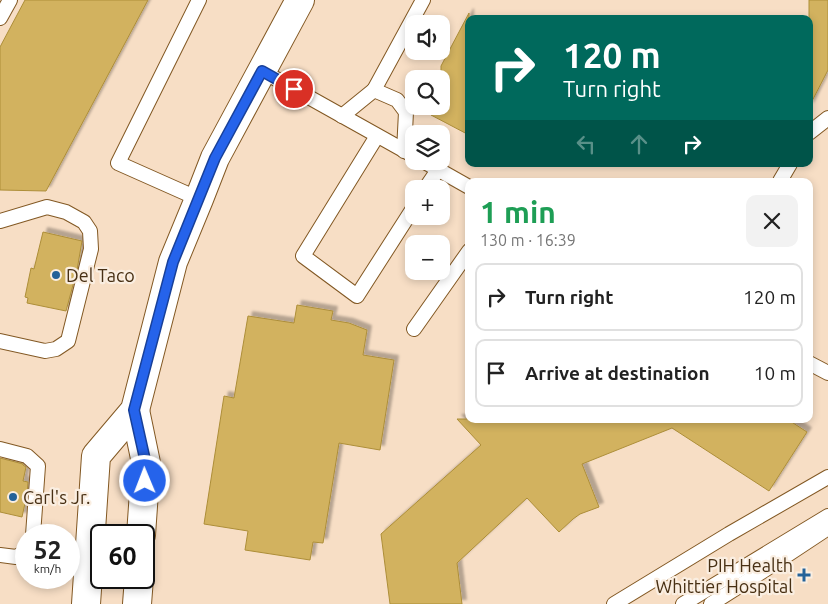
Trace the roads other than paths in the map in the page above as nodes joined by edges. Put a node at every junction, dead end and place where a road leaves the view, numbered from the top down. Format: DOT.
graph roads {
  1 [pos="10,0"];
  2 [pos="199,0"];
  3 [pos="300,0"];
  4 [pos="423,0"];
  5 [pos="0,18"];
  6 [pos="262,71"];
  7 [pos="374,90"];
  8 [pos="342,116"];
  9 [pos="828,118"];
  10 [pos="407,125"];
  11 [pos="813,130"];
  12 [pos="377,136"];
  13 [pos="405,152"];
  14 [pos="788,167"];
  15 [pos="438,170"];
  16 [pos="782,178"];
  17 [pos="432,180"];
  18 [pos="465,185"];
  19 [pos="199,198"];
  20 [pos="0,221"];
  21 [pos="405,221"];
  22 [pos="465,257"];
  23 [pos="414,329"];
  24 [pos="0,341"];
  25 [pos="813,365"];
  26 [pos="828,373"];
  27 [pos="134,410"];
  28 [pos="0,449"];
  29 [pos="828,477"];
  30 [pos="828,516"];
  31 [pos="35,524"];
  32 [pos="142,524"];
  33 [pos="828,528"];
  34 [pos="0,555"];
  35 [pos="15,557"];
  36 [pos="138,589"];
  37 [pos="86,604"];
  38 [pos="137,604"];
  39 [pos="614,604"];
  40 [pos="683,604"];
  41 [pos="711,604"];
  1 -- 5 [label="lane"];
  2 -- 19 [label="lane"];
  3 -- 6 [label="main road"];
  4 -- 7 [label="lane"];
  6 -- 8 [label="lane"];
  6 -- 19 [label="main road"];
  7 -- 8 [label="lane"];
  7 -- 10 [label="lane"];
  8 -- 12 [label="lane"];
  9 -- 11 [label="lane"];
  12 -- 13 [label="lane"];
  12 -- 21 [label="lane"];
  14 -- 16 [label="lane"];
  15 -- 17 [label="lane"];
  15 -- 18 [label="lane"];
  19 -- 27 [label="main road"];
  20 -- 24 [label="lane"];
  22 -- 23 [label="lane"];
  25 -- 26 [label="lane"];
  27 -- 32 [label="main road"];
  27 -- 37 [label="main road"];
  28 -- 31 [label="lane"];
  29 -- 39 [label="lane"];
  30 -- 40 [label="lane"];
  33 -- 41 [label="lane"];
  34 -- 35 [label="lane"];
  36 -- 38 [label="main road"];
}
